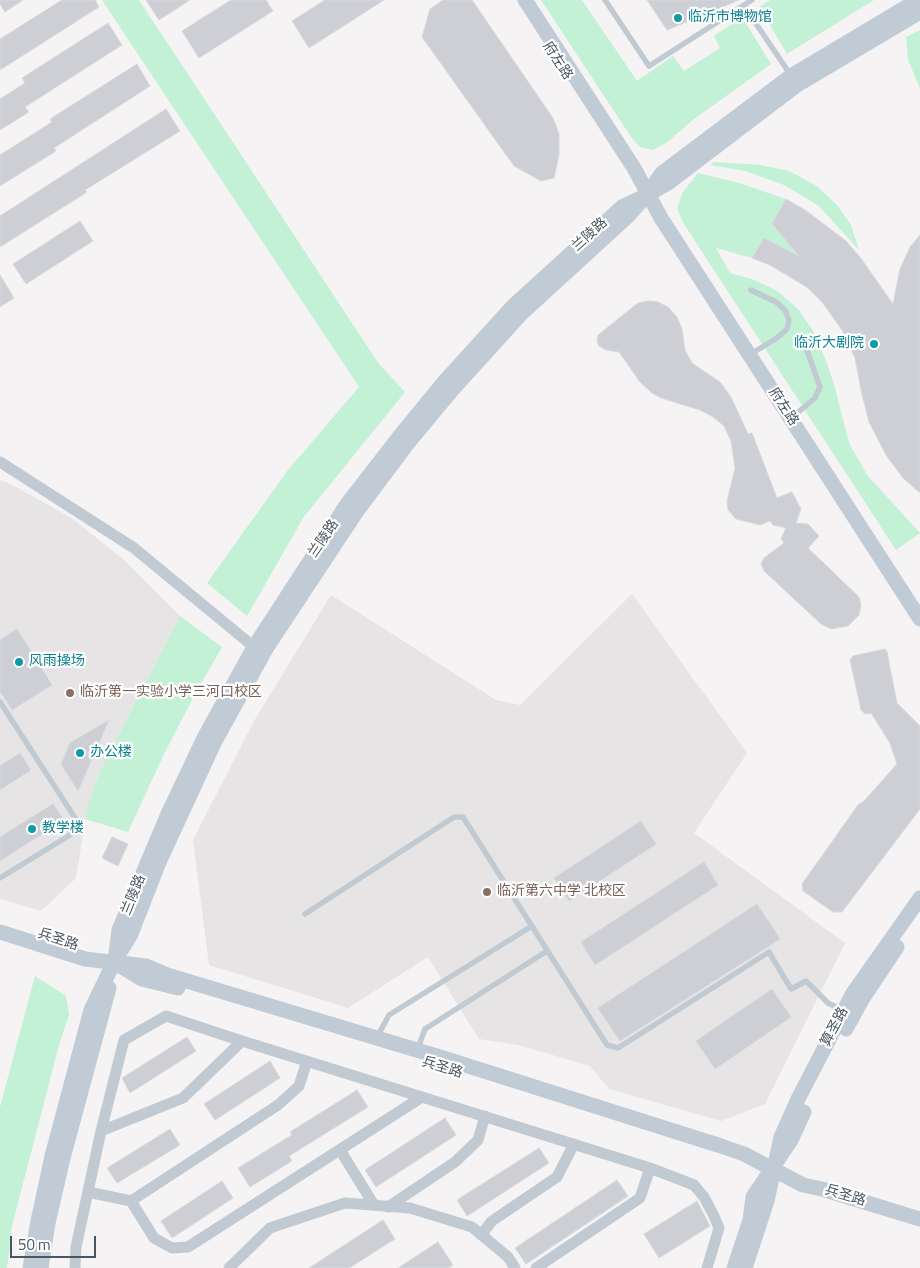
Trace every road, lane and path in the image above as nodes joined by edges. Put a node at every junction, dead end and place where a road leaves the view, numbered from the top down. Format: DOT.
graph roads {
  1 [pos="518,0"];
  2 [pos="525,0"];
  3 [pos="605,0"];
  4 [pos="752,0"];
  5 [pos="918,0"];
  6 [pos="744,6"];
  7 [pos="920,12"];
  8 [pos="791,76"];
  9 [pos="647,195"];
  10 [pos="751,290"];
  11 [pos="805,345"];
  12 [pos="754,352"];
  13 [pos="795,415"];
  14 [pos="0,462"];
  15 [pos="920,608"];
  16 [pos="920,619"];
  17 [pos="254,647"];
  18 [pos="0,702"];
  19 [pos="0,878"];
  20 [pos="920,898"];
  21 [pos="305,914"];
  22 [pos="920,915"];
  23 [pos="0,922"];
  24 [pos="532,926"];
  25 [pos="0,932"];
  26 [pos="547,951"];
  27 [pos="114,962"];
  28 [pos="844,1011"];
  29 [pos="377,1038"];
  30 [pos="242,1041"];
  31 [pos="418,1050"];
  32 [pos="307,1061"];
  33 [pos="422,1097"];
  34 [pos="485,1116"];
  35 [pos="101,1131"];
  36 [pos="574,1144"];
  37 [pos="340,1150"];
  38 [pos="650,1168"];
  39 [pos="773,1168"];
  40 [pos="88,1192"];
  41 [pos="131,1201"];
  42 [pos="374,1206"];
  43 [pos="388,1207"];
  44 [pos="920,1209"];
  45 [pos="920,1219"];
  46 [pos="481,1235"];
  47 [pos="30,1268"];
  48 [pos="41,1268"];
  49 [pos="74,1268"];
  50 [pos="229,1268"];
  51 [pos="515,1268"];
  52 [pos="536,1268"];
  53 [pos="707,1268"];
  54 [pos="734,1268"];
  55 [pos="745,1268"];
  1 -- 9 [label="main road, 府左路"];
  2 -- 9 [label="main road, 府左路"];
  3 -- 6 [label="lane"];
  4 -- 6 [label="lane"];
  5 -- 8 [label="main road, 兰陵路"];
  6 -- 8 [label="lane"];
  7 -- 9 [label="main road, 兰陵路"];
  8 -- 9 [label="main road, 兰陵路"];
  9 -- 12 [label="main road, 府左路"];
  9 -- 16 [label="main road, 府左路"];
  9 -- 17 [label="main road, 兰陵路"];
  9 -- 27 [label="main road, 兰陵路"];
  10 -- 12 [label="lane"];
  11 -- 13 [label="lane"];
  12 -- 13 [label="main road, 府左路"];
  13 -- 15 [label="main road, 府左路"];
  14 -- 17 [label="street"];
  17 -- 27 [label="main road, 兰陵路"];
  18 -- 19 [label="lane"];
  20 -- 28 [label="main road, 算圣路"];
  21 -- 24 [label="lane"];
  22 -- 39 [label="main road, 算圣路"];
  23 -- 27 [label="main road, 兵圣路"];
  24 -- 26 [label="lane"];
  24 -- 29 [label="lane"];
  25 -- 27 [label="main road, 兵圣路"];
  26 -- 28 [label="lane"];
  26 -- 31 [label="lane"];
  27 -- 29 [label="main road, 兵圣路"];
  27 -- 39 [label="main road, 兵圣路"];
  27 -- 47 [label="main road, 兰陵路"];
  27 -- 48 [label="main road, 兰陵路"];
  28 -- 39 [label="main road, 算圣路"];
  29 -- 31 [label="main road, 兵圣路"];
  30 -- 32 [label="street"];
  30 -- 35 [label="street"];
  30 -- 35 [label="street"];
  31 -- 39 [label="main road, 兵圣路"];
  32 -- 33 [label="street"];
  32 -- 41 [label="street"];
  33 -- 34 [label="street"];
  33 -- 37 [label="street"];
  34 -- 36 [label="street"];
  34 -- 43 [label="street"];
  35 -- 40 [label="street"];
  36 -- 38 [label="street"];
  36 -- 46 [label="street"];
  37 -- 41 [label="street"];
  37 -- 42 [label="street"];
  38 -- 52 [label="street"];
  38 -- 53 [label="street"];
  39 -- 44 [label="main road, 兵圣路"];
  39 -- 45 [label="main road, 兵圣路"];
  39 -- 54 [label="main road, 算圣路"];
  39 -- 55 [label="main road, 算圣路"];
  40 -- 41 [label="street"];
  40 -- 49 [label="street"];
  42 -- 43 [label="street"];
  42 -- 50 [label="street"];
  43 -- 46 [label="street"];
  46 -- 51 [label="street"];
}
